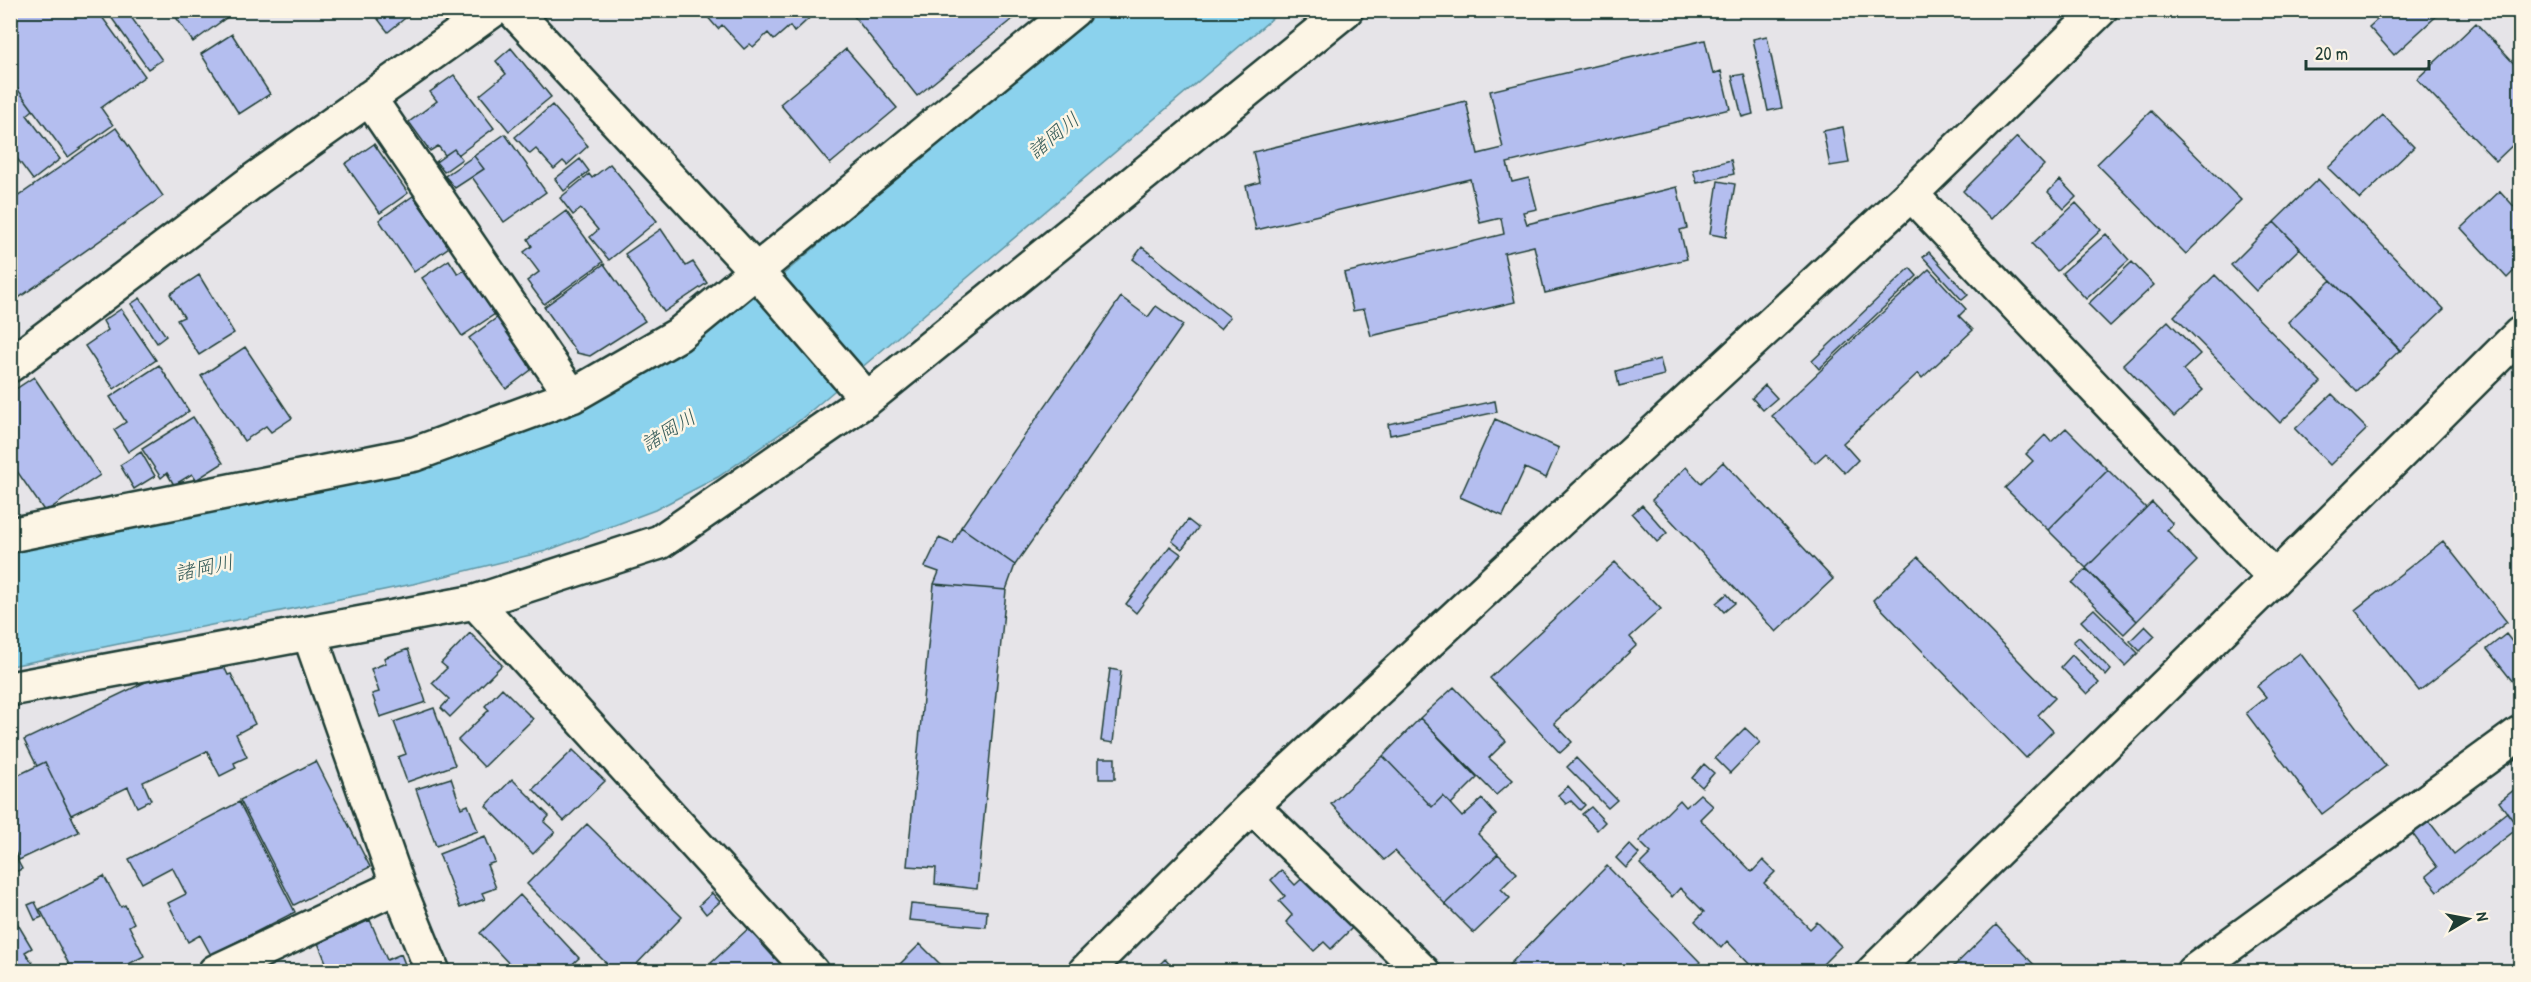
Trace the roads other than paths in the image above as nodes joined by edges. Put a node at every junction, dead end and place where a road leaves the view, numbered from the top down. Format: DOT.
graph roads {
  1 [pos="493,10"];
  2 [pos="513,10"];
  3 [pos="1074,10"];
  4 [pos="1346,10"];
  5 [pos="2100,10"];
  6 [pos="369,99"];
  7 [pos="1911,194"];
  8 [pos="756,271"];
  9 [pos="2520,334"];
  10 [pos="10,365"];
  11 [pos="572,396"];
  12 [pos="867,399"];
  13 [pos="10,535"];
  14 [pos="2275,578"];
  15 [pos="475,602"];
  16 [pos="309,633"];
  17 [pos="10,689"];
  18 [pos="2520,733"];
  19 [pos="1252,806"];
  20 [pos="398,886"];
  21 [pos="215,972"];
  22 [pos="433,972"];
  23 [pos="812,972"];
  24 [pos="1085,972"];
  25 [pos="1423,972"];
  26 [pos="1873,972"];
  27 [pos="2193,972"];
  1 -- 6 [label="street"];
  2 -- 8 [label="street"];
  3 -- 8 [label="street"];
  4 -- 12 [label="street"];
  5 -- 7 [label="street"];
  6 -- 10 [label="street"];
  6 -- 11 [label="street"];
  7 -- 14 [label="street"];
  7 -- 19 [label="street"];
  8 -- 11 [label="street"];
  8 -- 12 [label="street"];
  9 -- 14 [label="street"];
  11 -- 13 [label="street"];
  12 -- 15 [label="street"];
  14 -- 26 [label="street"];
  15 -- 16 [label="street"];
  15 -- 23 [label="street"];
  16 -- 17 [label="street"];
  16 -- 20 [label="street"];
  18 -- 27 [label="street"];
  19 -- 24 [label="street"];
  19 -- 25 [label="street"];
  20 -- 21 [label="street"];
  20 -- 22 [label="street"];
}
